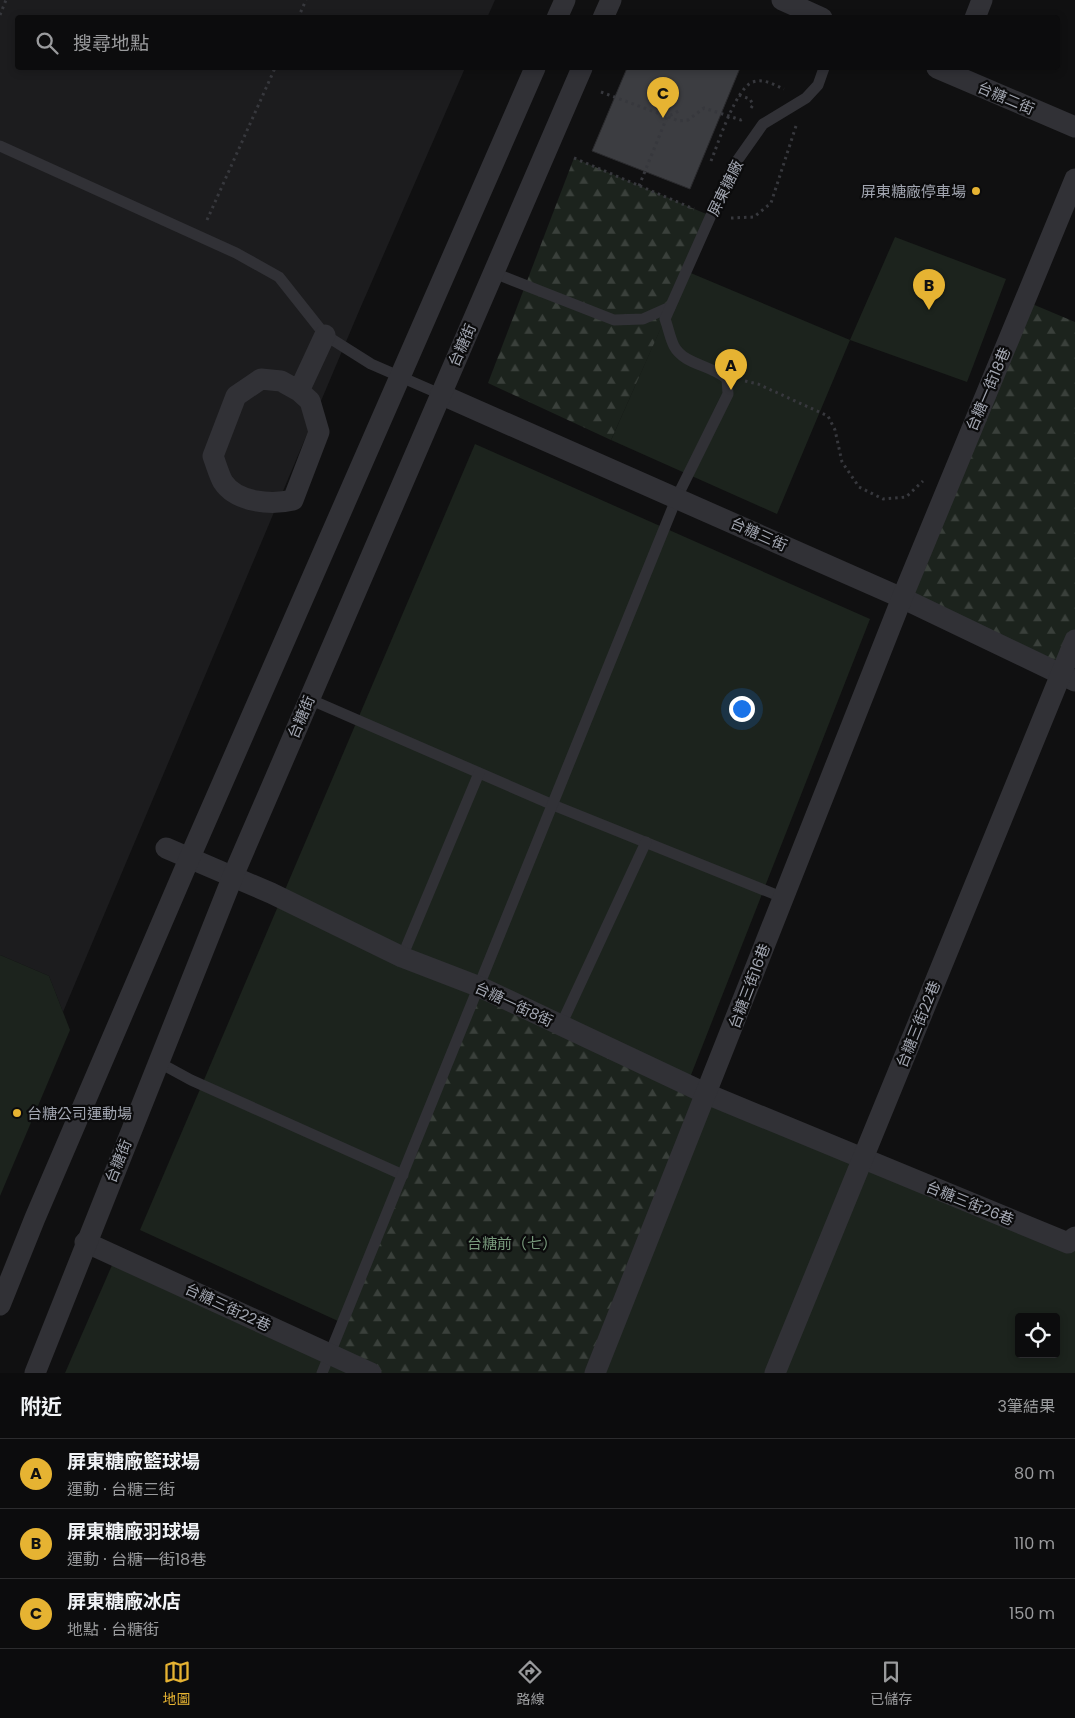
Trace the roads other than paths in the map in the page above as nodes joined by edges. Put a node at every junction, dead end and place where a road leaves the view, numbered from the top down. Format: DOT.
graph roads {
  1 [pos="564,0"];
  2 [pos="611,0"];
  3 [pos="782,0"];
  4 [pos="982,0"];
  5 [pos="558,15"];
  6 [pos="604,15"];
  7 [pos="815,15"];
  8 [pos="975,15"];
  9 [pos="534,70"];
  10 [pos="581,70"];
  11 [pos="823,70"];
  12 [pos="948,70"];
  13 [pos="1075,127"];
  14 [pos="0,146"];
  15 [pos="1075,180"];
  16 [pos="494,273"];
  17 [pos="670,307"];
  18 [pos="325,335"];
  19 [pos="400,376"];
  20 [pos="299,391"];
  21 [pos="440,394"];
  22 [pos="677,497"];
  23 [pos="902,598"];
  24 [pos="1075,640"];
  25 [pos="1068,678"];
  26 [pos="309,699"];
  27 [pos="479,773"];
  28 [pos="554,804"];
  29 [pos="646,842"];
  30 [pos="166,848"];
  31 [pos="190,857"];
  32 [pos="233,876"];
  33 [pos="784,898"];
  34 [pos="402,958"];
  35 [pos="480,987"];
  36 [pos="561,1025"];
  37 [pos="158,1062"];
  38 [pos="707,1094"];
  39 [pos="863,1160"];
  40 [pos="403,1175"];
  41 [pos="1075,1237"];
  42 [pos="85,1242"];
  43 [pos="0,1305"];
  44 [pos="326,1363"];
  45 [pos="35,1373"];
  46 [pos="371,1373"];
  47 [pos="595,1373"];
  48 [pos="775,1373"];
  1 -- 5 [label="street"];
  2 -- 6 [label="street"];
  3 -- 7 [label="street"];
  4 -- 8 [label="street"];
  9 -- 19 [label="street"];
  10 -- 16 [label="street, 台糖街"];
  11 -- 17 [label="lane, 屏東糖廠"];
  12 -- 13 [label="street, 台糖二街"];
  14 -- 18 [label="lane"];
  15 -- 23 [label="street, 台糖一街18巷"];
  16 -- 17 [label="lane"];
  16 -- 21 [label="street, 台糖街"];
  17 -- 22 [label="lane, 屏東糖廠"];
  18 -- 19 [label="lane"];
  18 -- 20 [label="street"];
  19 -- 21 [label="lane"];
  19 -- 31 [label="street"];
  20 -- 20 [label="street"];
  21 -- 22 [label="street, 台糖三街"];
  21 -- 26 [label="street, 台糖街"];
  22 -- 23 [label="street, 台糖三街"];
  22 -- 28 [label="lane"];
  23 -- 25 [label="street, 台糖三街"];
  23 -- 33 [label="street, 台糖三街16巷"];
  24 -- 25 [label="street, 台糖三街22巷"];
  25 -- 39 [label="street, 台糖三街22巷"];
  26 -- 27 [label="lane"];
  26 -- 32 [label="street, 台糖街"];
  27 -- 28 [label="lane"];
  27 -- 34 [label="lane"];
  28 -- 29 [label="lane"];
  28 -- 35 [label="lane"];
  29 -- 33 [label="lane"];
  29 -- 36 [label="lane"];
  30 -- 31 [label="street, 台糖一街8街"];
  31 -- 32 [label="street, 台糖一街8街"];
  31 -- 43 [label="street"];
  32 -- 34 [label="street, 台糖一街8街"];
  32 -- 37 [label="street, 台糖街"];
  33 -- 38 [label="street, 台糖三街16巷"];
  34 -- 35 [label="street, 台糖一街8街"];
  35 -- 36 [label="street, 台糖一街8街"];
  35 -- 40 [label="lane"];
  36 -- 38 [label="street, 台糖一街8街"];
  37 -- 40 [label="lane"];
  37 -- 42 [label="street, 台糖街"];
  38 -- 39 [label="street, 台糖一街8街"];
  38 -- 47 [label="street, 台糖三街16巷"];
  39 -- 41 [label="street, 台糖三街26巷"];
  39 -- 48 [label="street, 台糖三街22巷"];
  40 -- 44 [label="lane"];
  42 -- 44 [label="street, 台糖三街22巷"];
  42 -- 45 [label="street, 台糖街"];
  44 -- 46 [label="street, 台糖三街22巷"];
}
